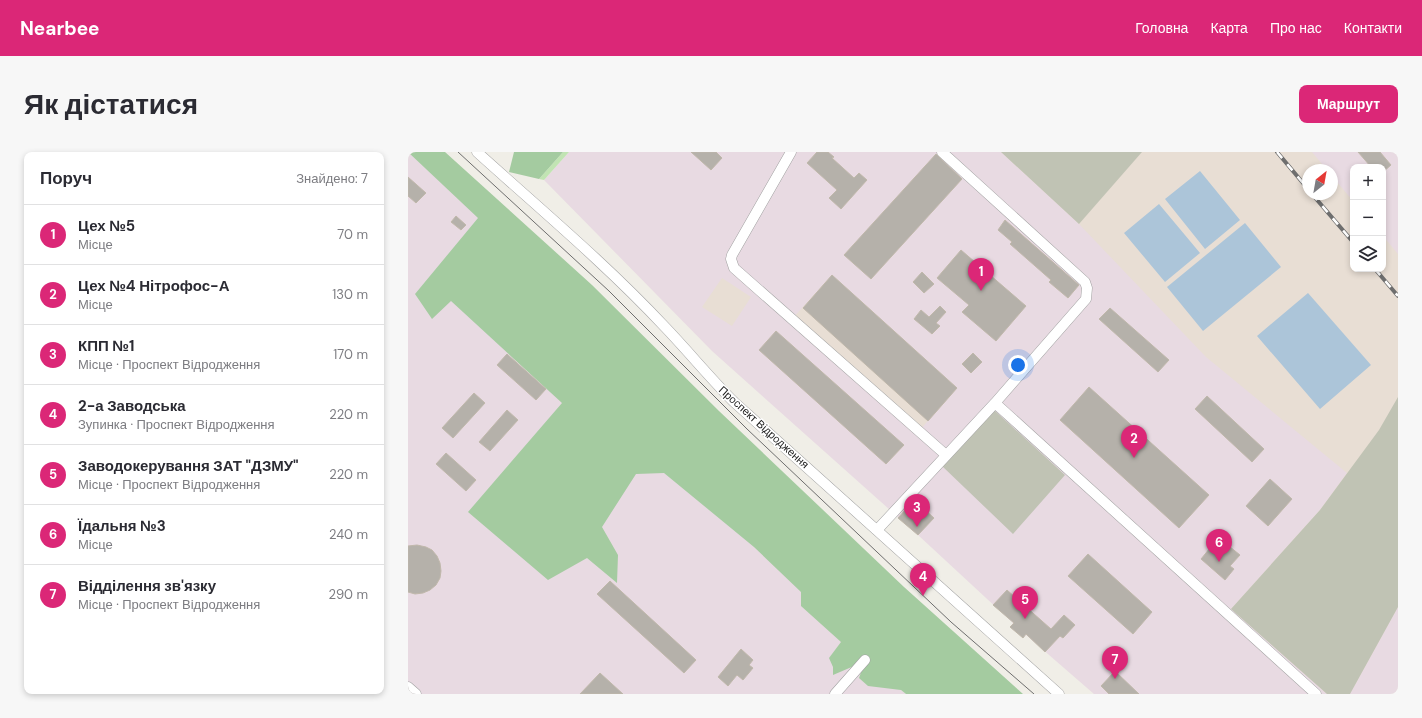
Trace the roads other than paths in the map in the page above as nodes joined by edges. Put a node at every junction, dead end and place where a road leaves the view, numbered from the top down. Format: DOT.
graph roads {
  1 [pos="477,152"];
  2 [pos="790,152"];
  3 [pos="942,152"];
  4 [pos="995,403"];
  5 [pos="946,456"];
  6 [pos="877,530"];
  7 [pos="865,660"];
  8 [pos="408,687"];
  9 [pos="416,694"];
  10 [pos="835,694"];
  11 [pos="1059,694"];
  12 [pos="1316,694"];
  1 -- 6 [label="street, Проспект Відродження"];
  2 -- 5 [label="street"];
  3 -- 4 [label="street"];
  4 -- 5 [label="street"];
  4 -- 12 [label="street"];
  5 -- 6 [label="street"];
  6 -- 11 [label="street, Проспект Відродження"];
  7 -- 10 [label="street"];
  8 -- 9 [label="street"];
}
